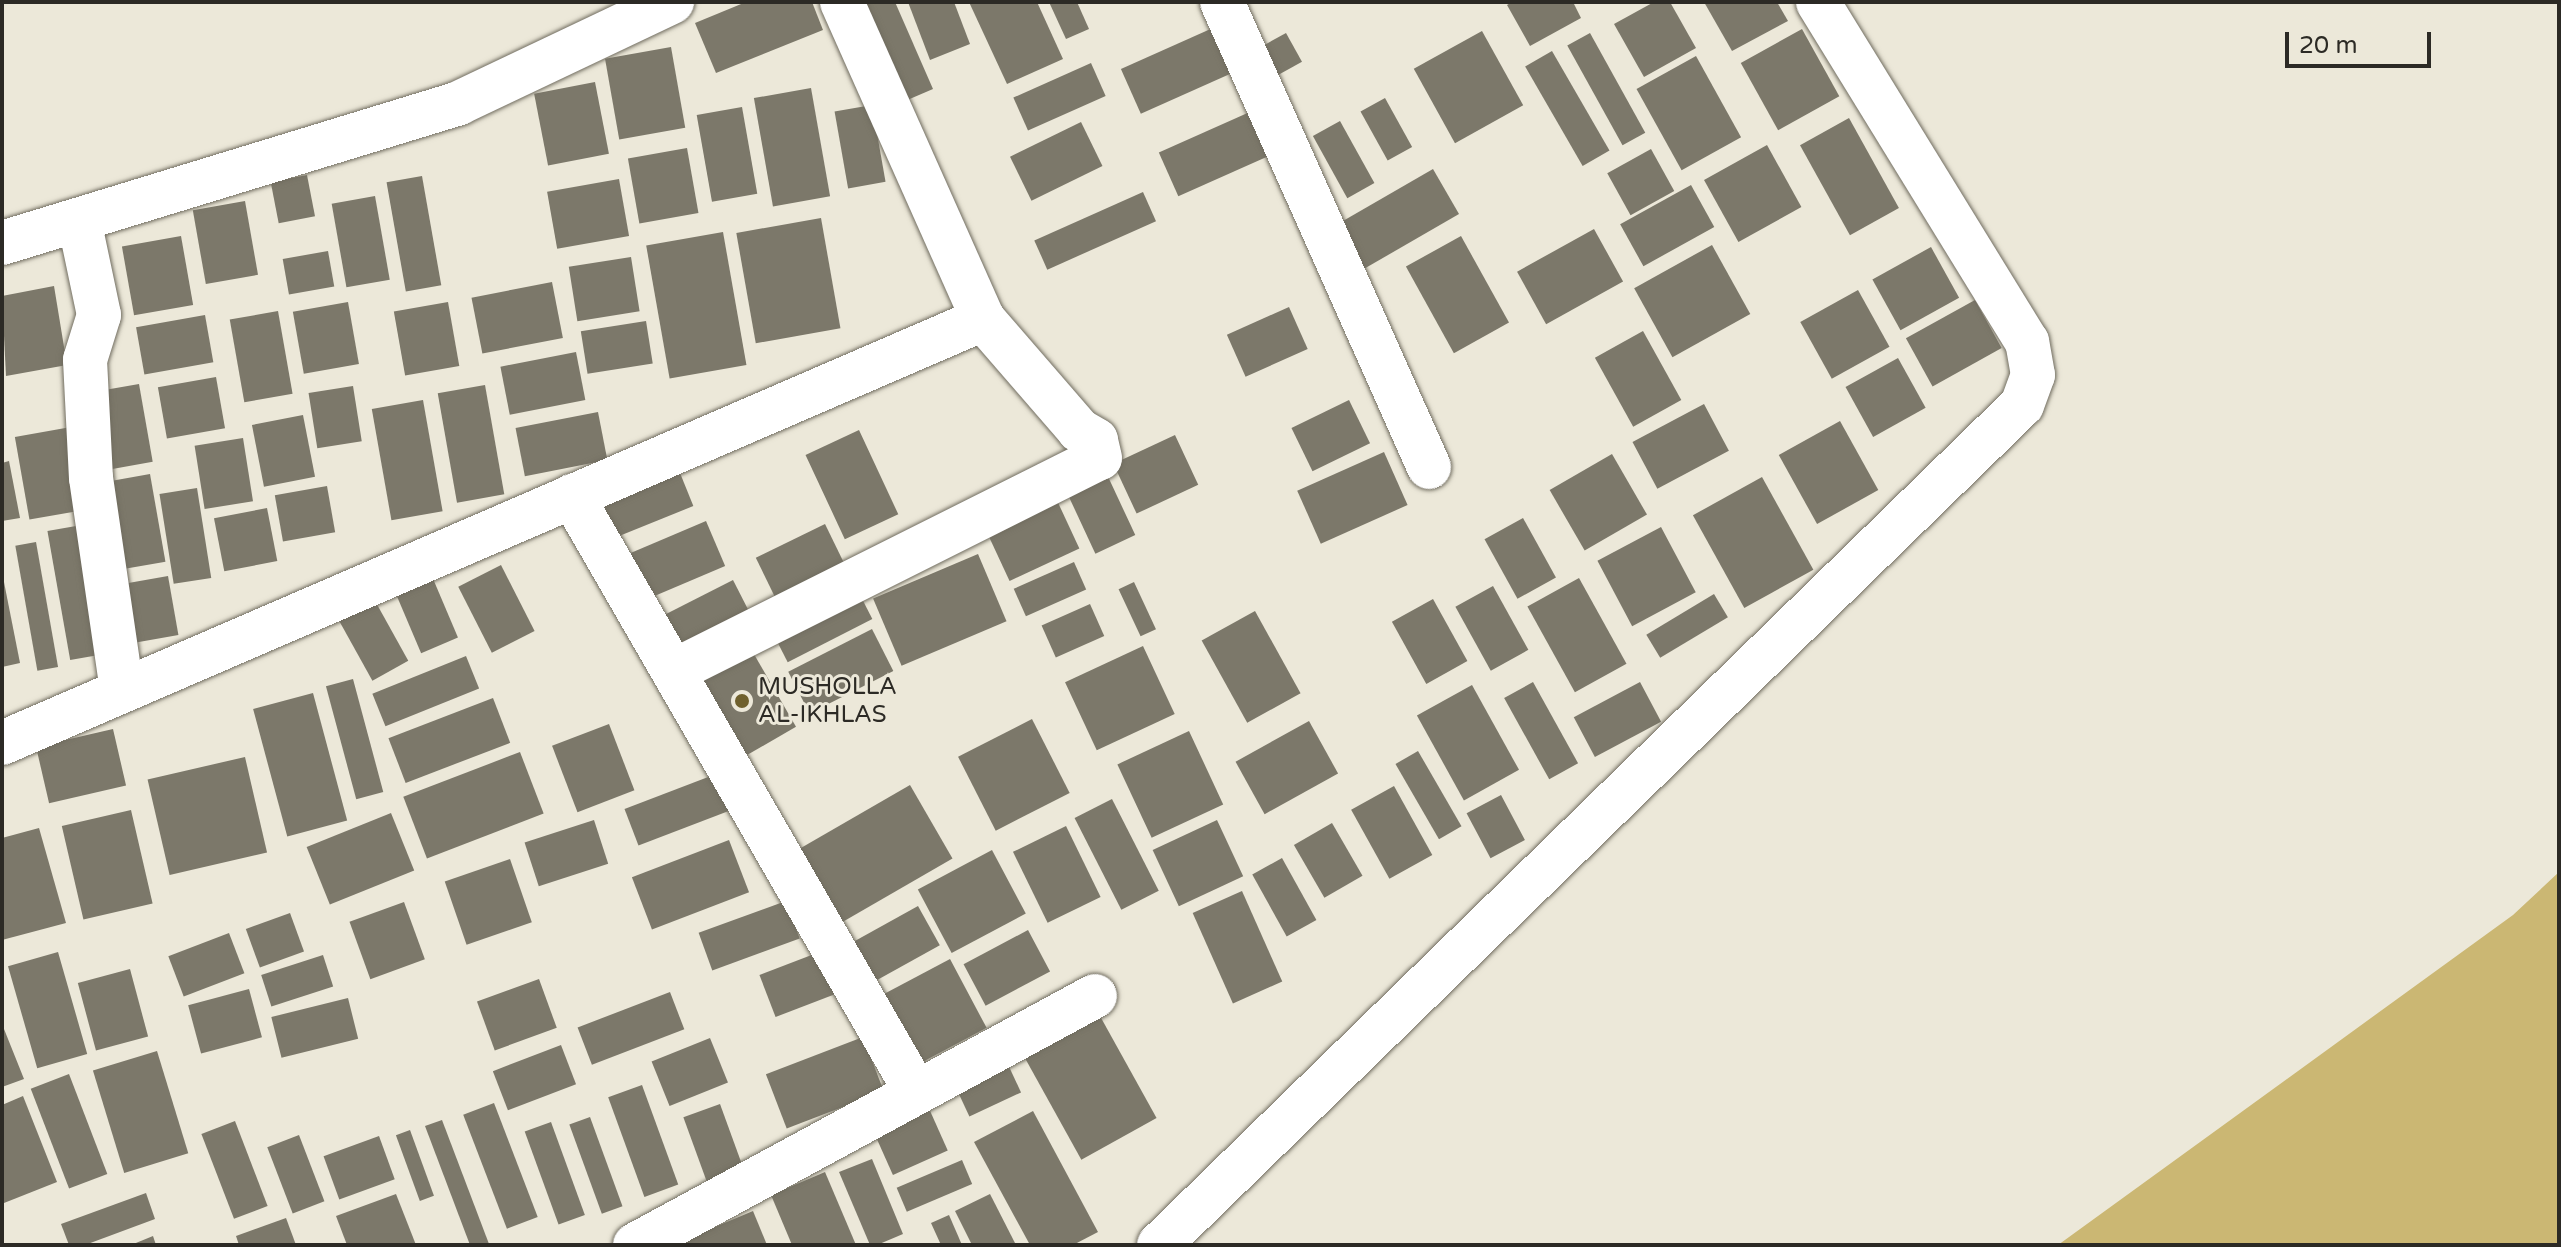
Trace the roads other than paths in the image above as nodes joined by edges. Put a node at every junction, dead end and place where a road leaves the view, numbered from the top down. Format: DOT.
graph roads {
  1 [pos="672,2"];
  2 [pos="842,2"];
  3 [pos="1222,2"];
  4 [pos="1818,2"];
  5 [pos="79,220"];
  6 [pos="2,243"];
  7 [pos="983,319"];
  8 [pos="1429,467"];
  9 [pos="572,496"];
  10 [pos="674,671"];
  11 [pos="122,690"];
  12 [pos="2,743"];
  13 [pos="1095,996"];
  14 [pos="915,1090"];
  15 [pos="635,1245"];
  16 [pos="1159,1245"];
  1 -- 5 [label="street"];
  2 -- 7 [label="street"];
  3 -- 8 [label="street"];
  4 -- 16 [label="street"];
  5 -- 6 [label="street"];
  5 -- 11 [label="street"];
  7 -- 9 [label="street"];
  7 -- 10 [label="street"];
  9 -- 10 [label="street"];
  9 -- 11 [label="street"];
  10 -- 14 [label="street"];
  11 -- 12 [label="street"];
  13 -- 14 [label="street"];
  14 -- 15 [label="street"];
}
